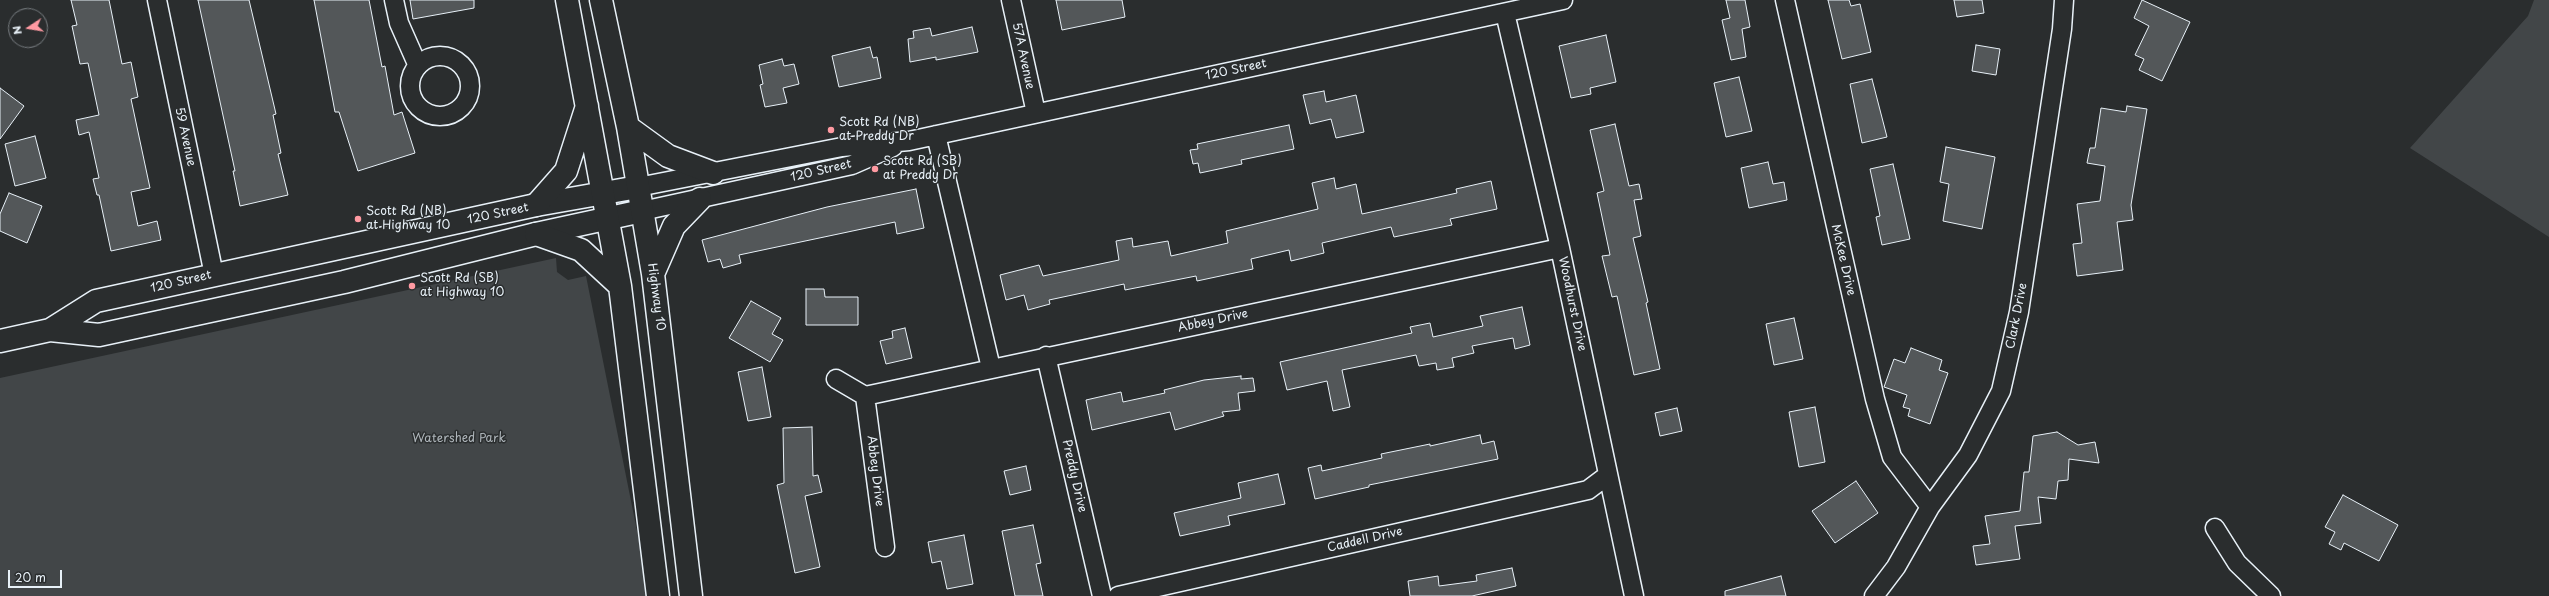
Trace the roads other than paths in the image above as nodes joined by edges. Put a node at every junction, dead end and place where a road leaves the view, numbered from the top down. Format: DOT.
graph roads {
  1 [pos="157,0"];
  2 [pos="394,0"];
  3 [pos="567,0"];
  4 [pos="601,0"];
  5 [pos="1011,0"];
  6 [pos="1563,0"];
  7 [pos="1785,0"];
  8 [pos="2064,0"];
  9 [pos="1505,13"];
  10 [pos="418,66"];
  11 [pos="588,103"];
  12 [pos="1036,113"];
  13 [pos="628,127"];
  14 [pos="936,135"];
  15 [pos="909,141"];
  16 [pos="713,173"];
  17 [pos="638,187"];
  18 [pos="604,193"];
  19 [pos="700,199"];
  20 [pos="536,205"];
  21 [pos="642,211"];
  22 [pos="608,218"];
  23 [pos="536,234"];
  24 [pos="1560,248"];
  25 [pos="214,274"];
  26 [pos="653,274"];
  27 [pos="620,286"];
  28 [pos="50,330"];
  29 [pos="0,341"];
  30 [pos="1046,356"];
  31 [pos="991,368"];
  32 [pos="836,379"];
  33 [pos="865,396"];
  34 [pos="1608,475"];
  35 [pos="1930,507"];
  36 [pos="2215,528"];
  37 [pos="885,547"];
  38 [pos="658,596"];
  39 [pos="691,596"];
  40 [pos="1102,596"];
  41 [pos="1118,596"];
  42 [pos="1634,596"];
  43 [pos="1874,596"];
  44 [pos="2272,596"];
  1 -- 25 [label="street, 59 Avenue"];
  2 -- 10 [label="street"];
  3 -- 11 [label="main road"];
  4 -- 13 [label="main road, Highway 10"];
  5 -- 12 [label="street, 57A Avenue"];
  6 -- 9 [label="street, 120 Street"];
  7 -- 35 [label="street, McKee Drive"];
  8 -- 35 [label="street, Clark Drive"];
  9 -- 12 [label="street, 120 Street"];
  9 -- 24 [label="street, Woodhurst Drive"];
  11 -- 18 [label="main road"];
  11 -- 20 [label="main road"];
  12 -- 14 [label="street, 120 Street"];
  13 -- 16 [label="main road"];
  13 -- 17 [label="main road, Highway 10"];
  14 -- 15 [label="street, 120 Street"];
  14 -- 31 [label="street"];
  15 -- 16 [label="street, 120 Street"];
  15 -- 19 [label="street, 120 Street"];
  16 -- 17 [label="street, 120 Street"];
  17 -- 18 [label="main road, 120 Street"];
  17 -- 21 [label="main road, Highway 10"];
  18 -- 20 [label="main road, 120 Street"];
  18 -- 22 [label="main road"];
  19 -- 21 [label="street, 120 Street"];
  19 -- 26 [label="main road"];
  20 -- 25 [label="main road, 120 Street"];
  21 -- 22 [label="main road, 120 Street"];
  21 -- 26 [label="main road, Highway 10"];
  22 -- 23 [label="main road, 120 Street"];
  22 -- 27 [label="main road"];
  23 -- 27 [label="main road"];
  23 -- 28 [label="main road, 120 Street"];
  24 -- 30 [label="street, Abbey Drive"];
  24 -- 34 [label="street, Woodhurst Drive"];
  25 -- 28 [label="main road, 120 Street"];
  26 -- 39 [label="main road, Highway 10"];
  27 -- 38 [label="main road"];
  28 -- 29 [label="main road, 120 Street"];
  30 -- 31 [label="street, Abbey Drive"];
  30 -- 40 [label="street, Preddy Drive"];
  31 -- 33 [label="street, Abbey Drive"];
  32 -- 33 [label="street"];
  33 -- 37 [label="street, Abbey Drive"];
  34 -- 41 [label="street, Caddell Drive"];
  34 -- 42 [label="street, Woodhurst Drive"];
  35 -- 43 [label="street, Clark Drive"];
  36 -- 44 [label="street"];
}
